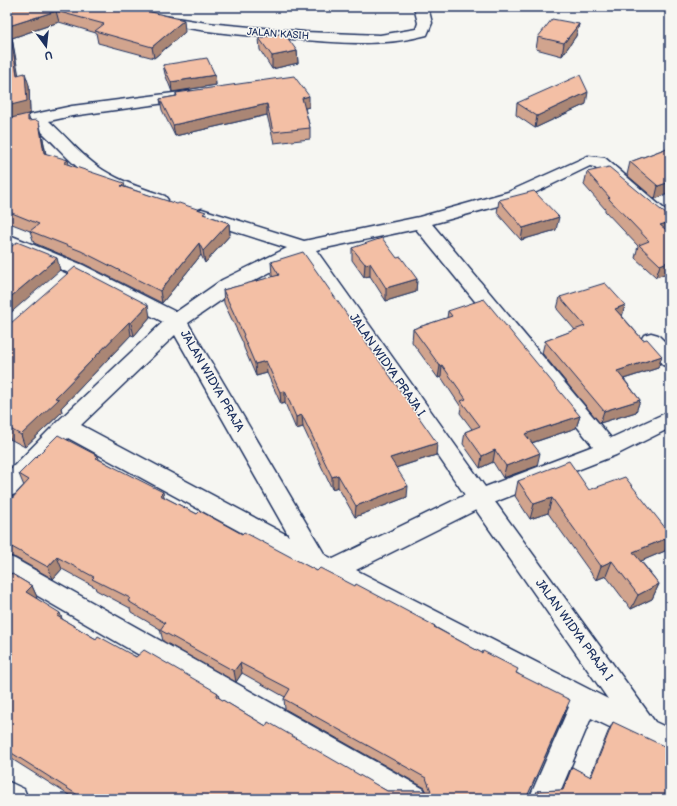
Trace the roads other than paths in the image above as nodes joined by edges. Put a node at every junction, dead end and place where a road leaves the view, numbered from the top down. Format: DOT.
graph roads {
  1 [pos="110,7"];
  2 [pos="421,7"];
  3 [pos="205,93"];
  4 [pos="36,118"];
  5 [pos="7,125"];
  6 [pos="420,222"];
  7 [pos="670,223"];
  8 [pos="7,240"];
  9 [pos="304,247"];
  10 [pos="76,269"];
  11 [pos="59,284"];
  12 [pos="177,321"];
  13 [pos="651,340"];
  14 [pos="670,360"];
  15 [pos="670,420"];
  16 [pos="66,427"];
  17 [pos="608,449"];
  18 [pos="7,488"];
  19 [pos="480,498"];
  20 [pos="7,566"];
  21 [pos="325,566"];
  22 [pos="585,701"];
  23 [pos="645,729"];
  24 [pos="670,743"];
  25 [pos="7,795"];
  26 [pos="14,799"];
  27 [pos="414,799"];
  28 [pos="542,799"];
  1 -- 2 [label="street, JALAN KASIH"];
  3 -- 4 [label="street"];
  4 -- 5 [label="street"];
  4 -- 9 [label="street"];
  6 -- 7 [label="street"];
  6 -- 9 [label="street"];
  6 -- 17 [label="street"];
  8 -- 10 [label="street, JALAN WIDYA PRAJA"];
  9 -- 12 [label="street"];
  9 -- 19 [label="street, JALAN WIDYA PRAJA I"];
  10 -- 11 [label="street"];
  10 -- 12 [label="street, JALAN WIDYA PRAJA"];
  12 -- 16 [label="street"];
  12 -- 21 [label="street, JALAN WIDYA PRAJA"];
  13 -- 14 [label="street"];
  15 -- 17 [label="street"];
  16 -- 18 [label="street"];
  16 -- 21 [label="street"];
  17 -- 19 [label="street"];
  19 -- 21 [label="street"];
  19 -- 23 [label="street, JALAN WIDYA PRAJA I"];
  20 -- 27 [label="street"];
  21 -- 22 [label="street"];
  22 -- 23 [label="street"];
  22 -- 28 [label="street"];
  23 -- 24 [label="street"];
  25 -- 26 [label="street"];
}
